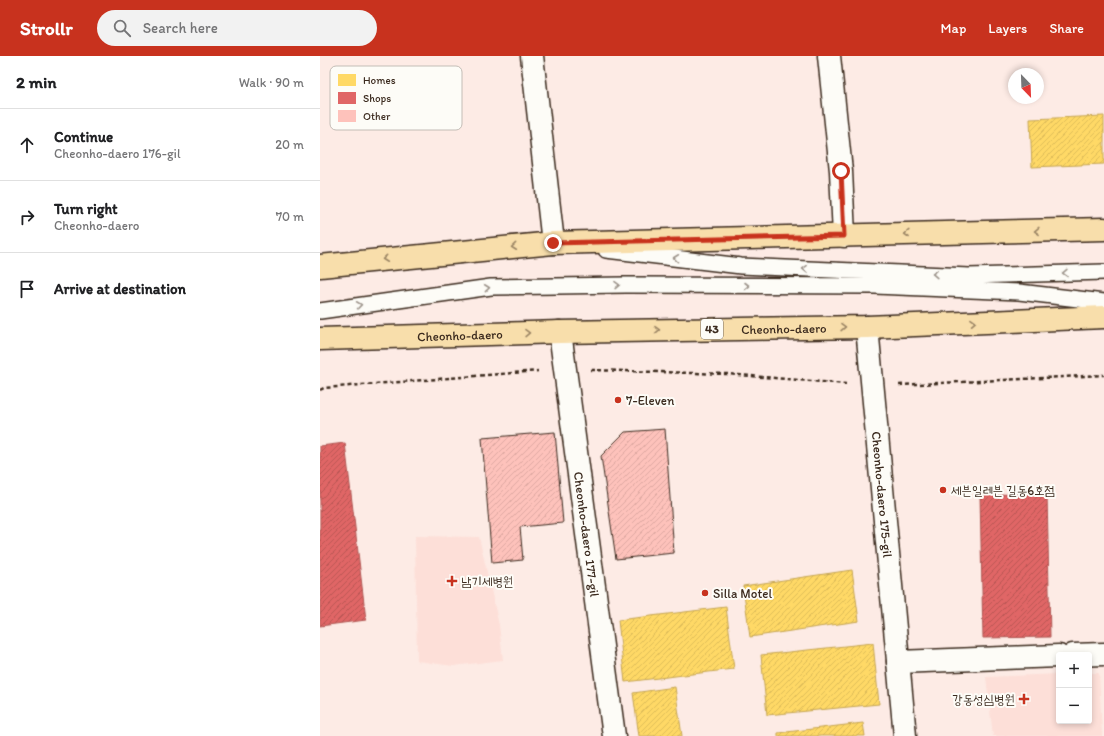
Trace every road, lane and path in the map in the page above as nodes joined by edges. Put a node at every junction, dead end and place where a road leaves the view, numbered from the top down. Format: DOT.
graph roads {
  1 [pos="532,56"];
  2 [pos="829,56"];
  3 [pos="1104,229"];
  4 [pos="844,236"];
  5 [pos="553,243"];
  6 [pos="320,266"];
  7 [pos="1104,272"];
  8 [pos="1104,302"];
  9 [pos="320,311"];
  10 [pos="1104,317"];
  11 [pos="867,327"];
  12 [pos="560,332"];
  13 [pos="386,337"];
  14 [pos="320,339"];
  15 [pos="320,354"];
  16 [pos="565,369"];
  17 [pos="1104,375"];
  18 [pos="872,386"];
  19 [pos="320,390"];
  20 [pos="1092,654"];
  21 [pos="1104,654"];
  22 [pos="1056,656"];
  23 [pos="898,662"];
  24 [pos="614,736"];
  25 [pos="905,736"];
  1 -- 5 [label="street"];
  2 -- 4 [label="street"];
  3 -- 4 [label="main road, one-way"];
  4 -- 5 [label="main road"];
  5 -- 6 [label="main road, one-way"];
  7 -- 5 [label="lane, one-way"];
  9 -- 8 [label="lane, one-way"];
  11 -- 10 [label="main road, Cheonho-daero / 43, one-way"];
  12 -- 11 [label="main road, Cheonho-daero / 43, one-way"];
  11 -- 18 [label="street, Cheonho-daero 175-gil"];
  13 -- 12 [label="main road, Cheonho-daero / 43, one-way"];
  12 -- 16 [label="street, Cheonho-daero 177-gil"];
  13 -- 14 [label="main road, Cheonho-daero / 43"];
  13 -- 15 [label="main road"];
  16 -- 18 [label="path"];
  16 -- 19 [label="path"];
  16 -- 24 [label="street, Cheonho-daero 177-gil"];
  17 -- 18 [label="path"];
  18 -- 23 [label="street, Cheonho-daero 175-gil"];
  20 -- 21 [label="street"];
  22 -- 23 [label="street"];
  23 -- 25 [label="street, Cheonho-daero 175-gil"];
}
